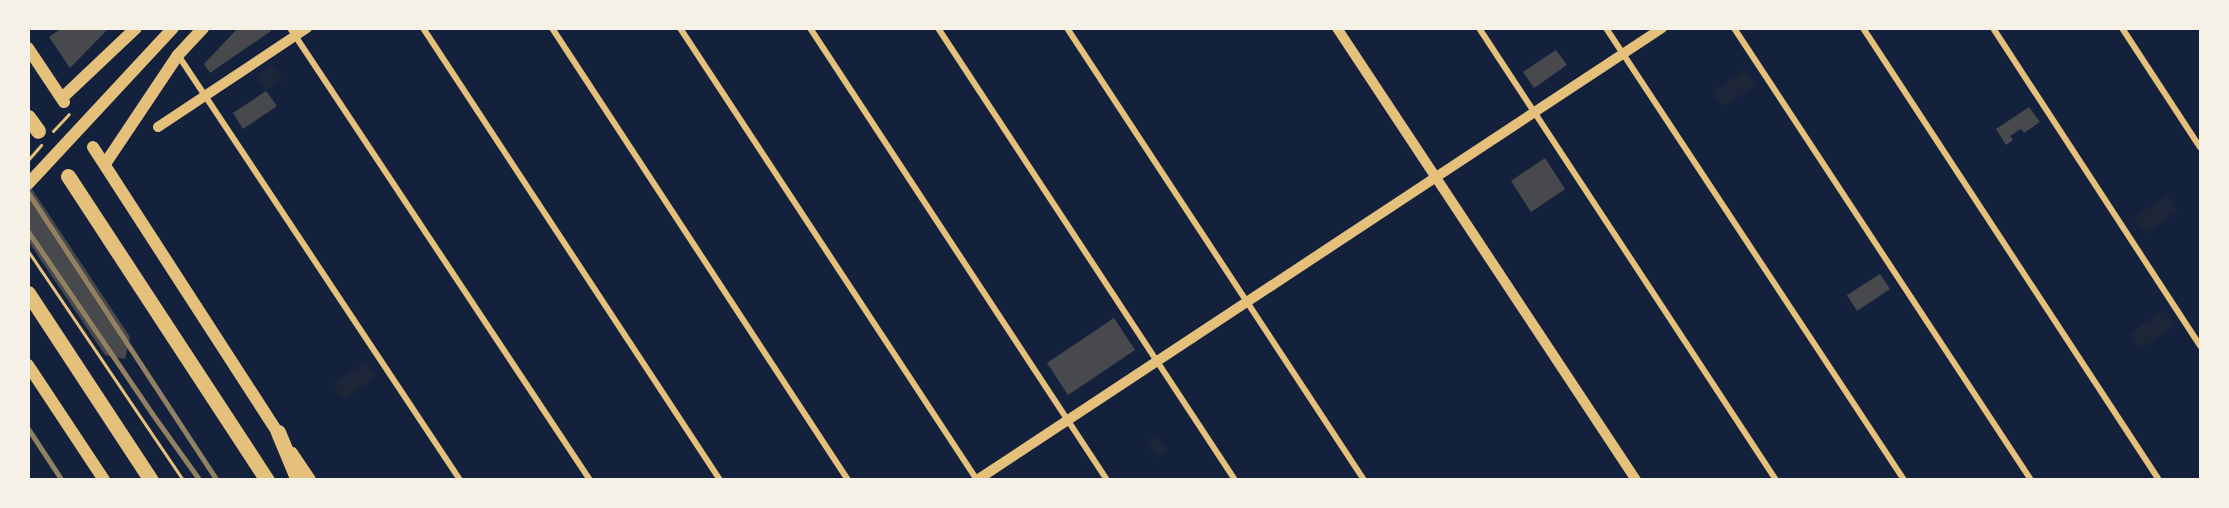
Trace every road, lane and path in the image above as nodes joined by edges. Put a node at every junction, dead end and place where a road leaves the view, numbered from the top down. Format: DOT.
graph roads {
  1 [pos="136,28"];
  2 [pos="173,28"];
  3 [pos="203,28"];
  4 [pos="307,28"];
  5 [pos="423,28"];
  6 [pos="552,28"];
  7 [pos="680,28"];
  8 [pos="810,28"];
  9 [pos="938,28"];
  10 [pos="1067,28"];
  11 [pos="1337,28"];
  12 [pos="1479,28"];
  13 [pos="1606,28"];
  14 [pos="1662,28"];
  15 [pos="1734,28"];
  16 [pos="1863,28"];
  17 [pos="1993,28"];
  18 [pos="2122,28"];
  19 [pos="293,32"];
  20 [pos="28,48"];
  21 [pos="1623,54"];
  22 [pos="178,55"];
  23 [pos="205,96"];
  24 [pos="67,103"];
  25 [pos="1534,112"];
  26 [pos="28,117"];
  27 [pos="158,127"];
  28 [pos="44,136"];
  29 [pos="93,147"];
  30 [pos="2200,147"];
  31 [pos="28,160"];
  32 [pos="105,164"];
  33 [pos="68,176"];
  34 [pos="1436,177"];
  35 [pos="28,184"];
  36 [pos="28,251"];
  37 [pos="28,293"];
  38 [pos="1247,302"];
  39 [pos="2200,346"];
  40 [pos="1158,360"];
  41 [pos="28,365"];
  42 [pos="1068,420"];
  43 [pos="278,432"];
  44 [pos="104,480"];
  45 [pos="150,480"];
  46 [pos="183,480"];
  47 [pos="267,480"];
  48 [pos="298,480"];
  49 [pos="310,480"];
  50 [pos="460,480"];
  51 [pos="590,480"];
  52 [pos="720,480"];
  53 [pos="848,480"];
  54 [pos="977,480"];
  55 [pos="1107,480"];
  56 [pos="1235,480"];
  57 [pos="1364,480"];
  58 [pos="1636,480"];
  59 [pos="1776,480"];
  60 [pos="1904,480"];
  61 [pos="2031,480"];
  62 [pos="2159,480"];
  1 -- 24 [label="main road"];
  2 -- 35 [label="main road"];
  3 -- 22 [label="main road"];
  4 -- 19 [label="street"];
  5 -- 52 [label="street"];
  6 -- 53 [label="street"];
  7 -- 54 [label="street"];
  8 -- 42 [label="street"];
  9 -- 40 [label="street"];
  10 -- 38 [label="street"];
  11 -- 34 [label="street"];
  12 -- 25 [label="street"];
  13 -- 21 [label="street"];
  14 -- 21 [label="street"];
  15 -- 61 [label="street"];
  16 -- 62 [label="street"];
  17 -- 39 [label="street"];
  18 -- 30 [label="street"];
  19 -- 23 [label="street"];
  19 -- 51 [label="street"];
  20 -- 24 [label="main road"];
  21 -- 25 [label="street"];
  21 -- 60 [label="street"];
  22 -- 23 [label="street"];
  22 -- 32 [label="main road"];
  23 -- 27 [label="street"];
  23 -- 50 [label="street"];
  24 -- 28 [label="path"];
  25 -- 34 [label="street"];
  25 -- 59 [label="street"];
  26 -- 28 [label="highway"];
  28 -- 31 [label="path"];
  29 -- 32 [label="main road"];
  32 -- 43 [label="main road"];
  33 -- 47 [label="highway"];
  34 -- 38 [label="street"];
  34 -- 58 [label="street"];
  36 -- 46 [label="path"];
  37 -- 45 [label="highway"];
  38 -- 40 [label="street"];
  38 -- 57 [label="street"];
  40 -- 42 [label="street"];
  40 -- 56 [label="street"];
  41 -- 44 [label="main road"];
  42 -- 54 [label="street"];
  42 -- 55 [label="street"];
  43 -- 48 [label="highway"];
  43 -- 49 [label="main road"];
}
